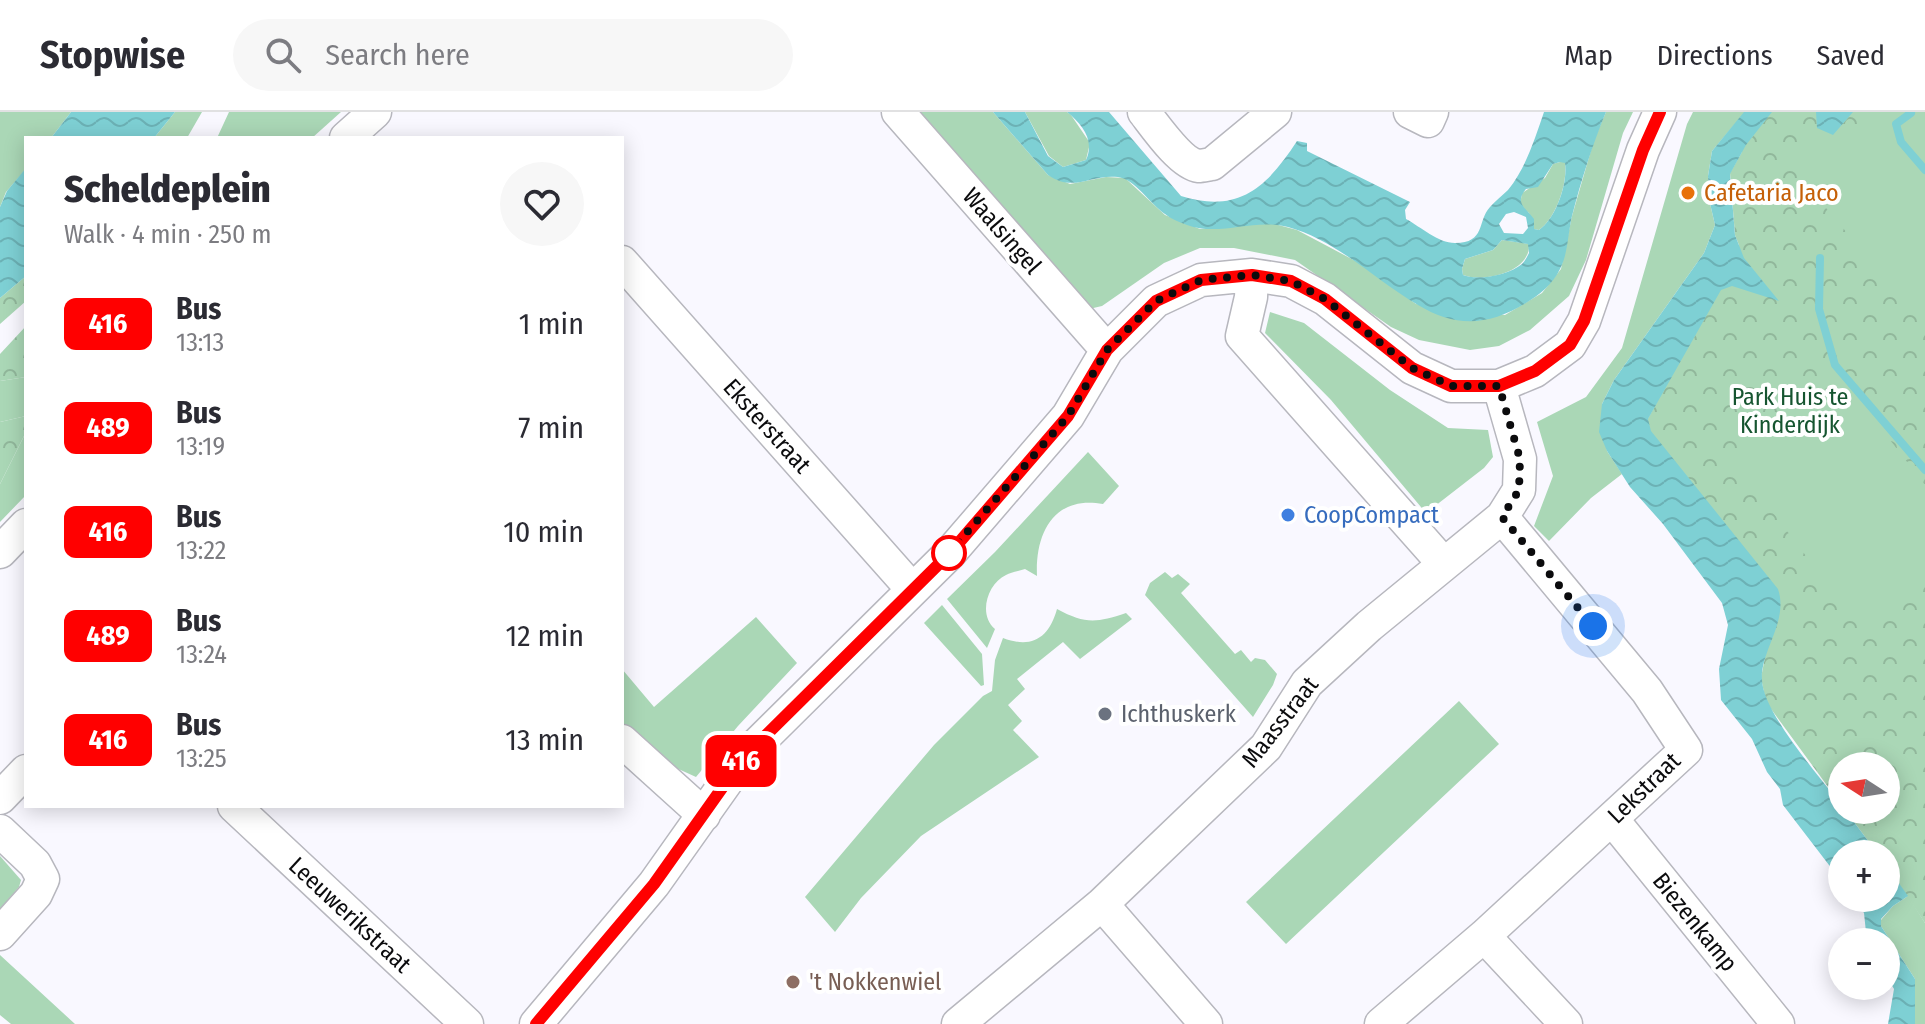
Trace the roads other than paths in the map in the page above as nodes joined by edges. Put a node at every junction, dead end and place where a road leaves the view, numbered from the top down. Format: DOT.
graph roads {
  1 [pos="375,112"];
  2 [pos="898,112"];
  3 [pos="1144,112"];
  4 [pos="1275,112"];
  5 [pos="1410,112"];
  6 [pos="1432,112"];
  7 [pos="1660,112"];
  8 [pos="348,136"];
  9 [pos="624,264"];
  10 [pos="1252,275"];
  11 [pos="1107,350"];
  12 [pos="1499,386"];
  13 [pos="1502,517"];
  14 [pos="24,527"];
  15 [pos="0,552"];
  16 [pos="1443,563"];
  17 [pos="912,589"];
  18 [pos="624,743"];
  19 [pos="24,773"];
  20 [pos="0,798"];
  21 [pos="236,808"];
  22 [pos="704,815"];
  23 [pos="1612,819"];
  24 [pos="0,831"];
  25 [pos="1102,904"];
  26 [pos="0,934"];
  27 [pos="1484,936"];
  28 [pos="467,1024"];
  29 [pos="536,1024"];
  30 [pos="958,1024"];
  31 [pos="1206,1024"];
  32 [pos="1381,1024"];
  33 [pos="1566,1024"];
  34 [pos="1778,1024"];
  1 -- 8 [label="street"];
  2 -- 11 [label="street, Waalsingel"];
  3 -- 4 [label="street"];
  5 -- 6 [label="street"];
  7 -- 12 [label="street"];
  9 -- 17 [label="street, Eksterstraat"];
  10 -- 11 [label="street"];
  10 -- 12 [label="street"];
  10 -- 16 [label="street"];
  11 -- 17 [label="street"];
  12 -- 13 [label="street, Maasstraat"];
  13 -- 16 [label="street, Maasstraat"];
  13 -- 23 [label="street, Lekstraat"];
  14 -- 15 [label="street"];
  16 -- 25 [label="street, Maasstraat"];
  17 -- 22 [label="street"];
  18 -- 22 [label="street"];
  19 -- 20 [label="street"];
  21 -- 28 [label="street, Leeuwerikstraat"];
  22 -- 29 [label="street"];
  23 -- 27 [label="street, Lekstraat"];
  23 -- 34 [label="street, Biezenkamp"];
  24 -- 26 [label="street"];
  25 -- 30 [label="street, Maasstraat"];
  25 -- 31 [label="street"];
  27 -- 32 [label="street, Lekstraat"];
  27 -- 33 [label="street"];
}
